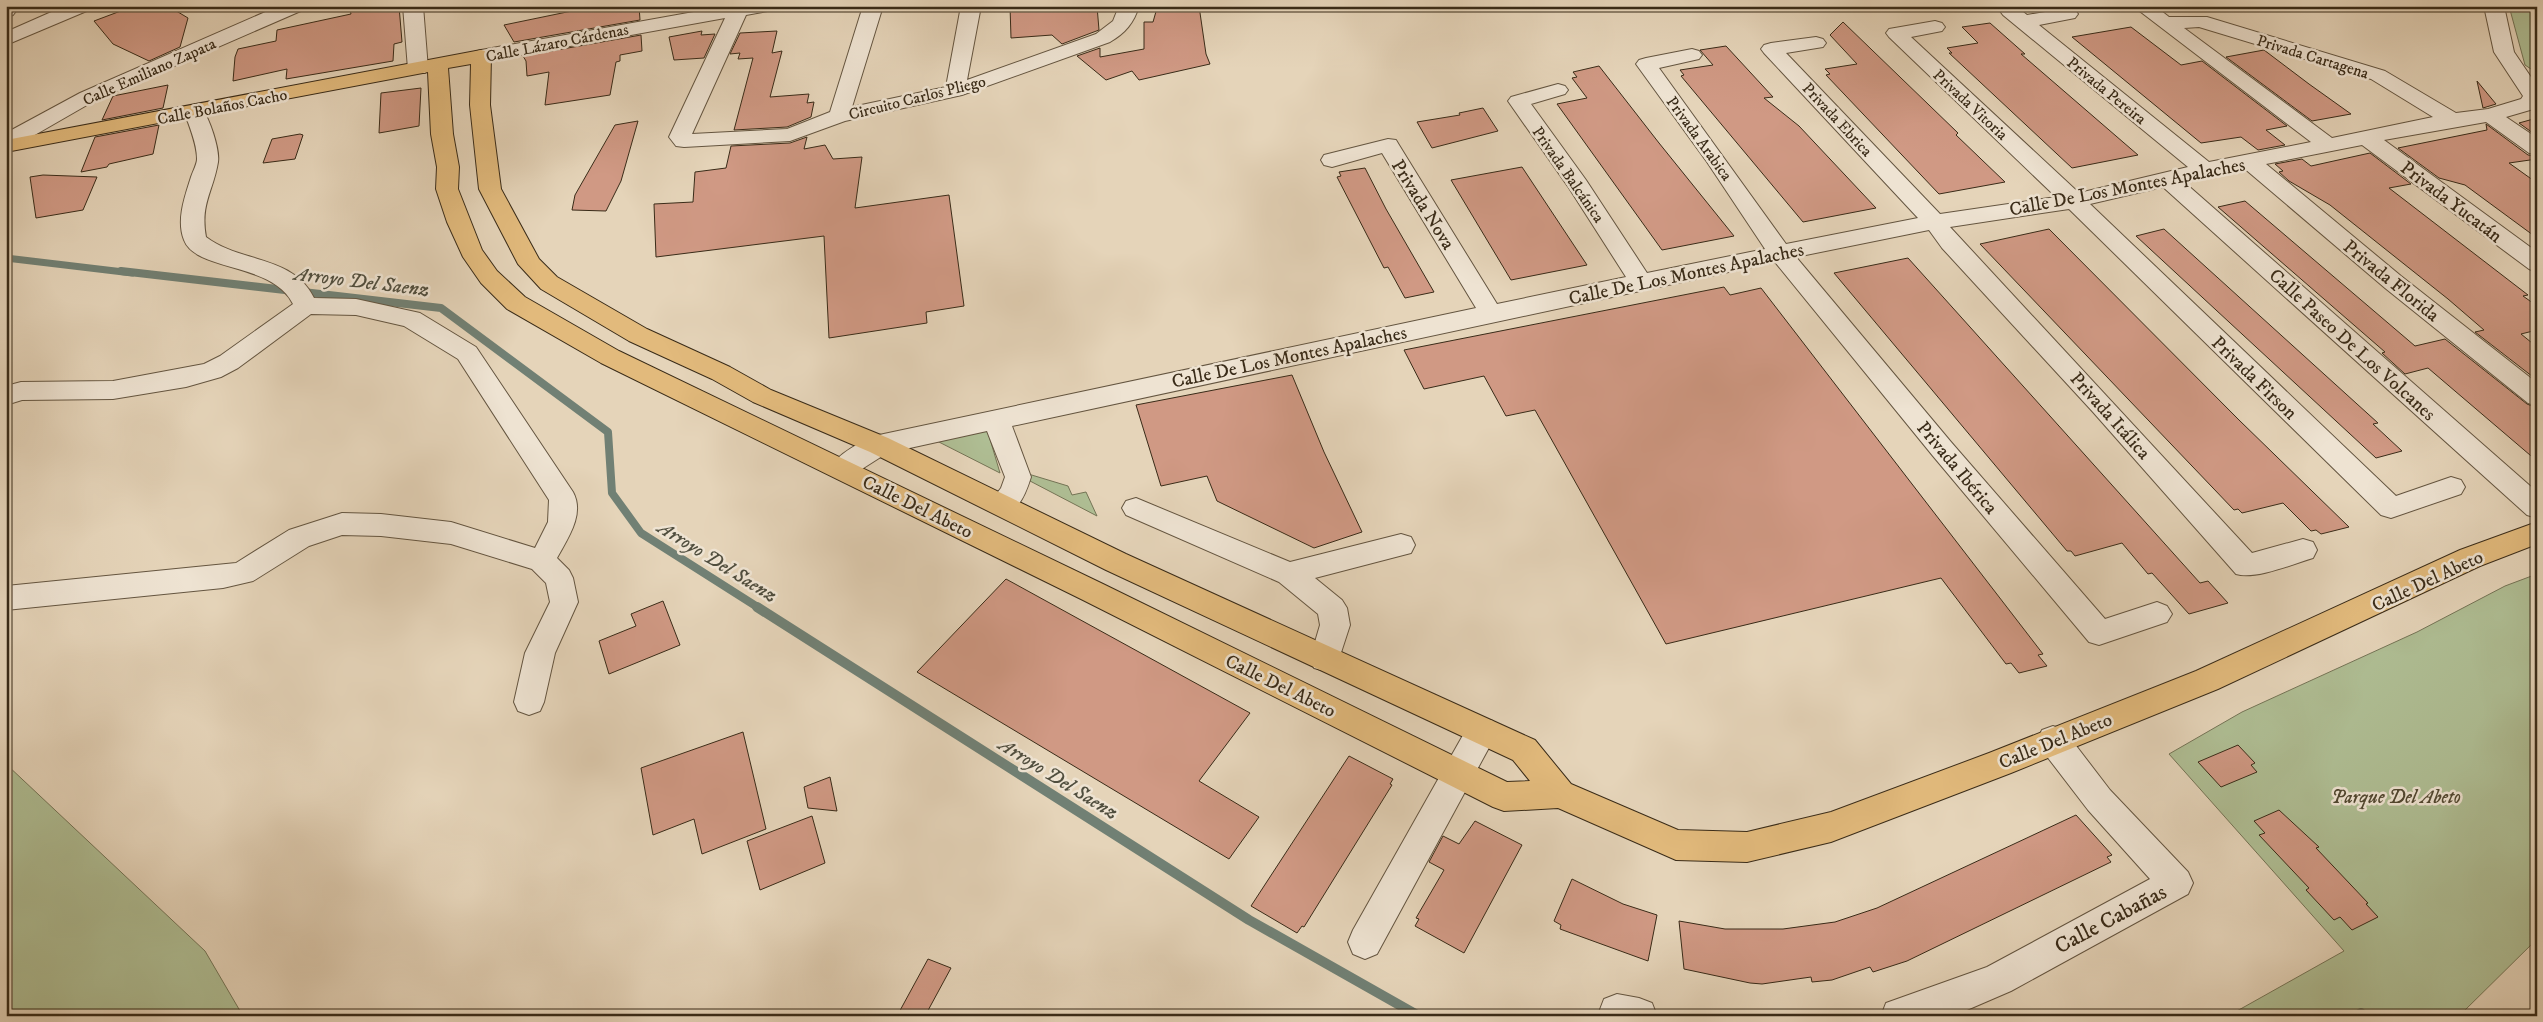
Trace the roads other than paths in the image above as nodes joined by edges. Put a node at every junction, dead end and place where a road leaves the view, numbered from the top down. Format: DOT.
graph roads {
  1 [pos="11,6"];
  2 [pos="82,6"];
  3 [pos="296,6"];
  4 [pos="413,6"];
  5 [pos="766,6"];
  6 [pos="873,6"];
  7 [pos="971,6"];
  8 [pos="1129,6"];
  9 [pos="2142,6"];
  10 [pos="2494,6"];
  11 [pos="6,10"];
  12 [pos="738,11"];
  13 [pos="2068,14"];
  14 [pos="2165,24"];
  15 [pos="1935,27"];
  16 [pos="6,39"];
  17 [pos="1816,43"];
  18 [pos="1692,55"];
  19 [pos="481,56"];
  20 [pos="428,67"];
  21 [pos="1558,90"];
  22 [pos="955,91"];
  23 [pos="194,111"];
  24 [pos="2490,115"];
  25 [pos="839,116"];
  26 [pos="2452,120"];
  27 [pos="2367,138"];
  28 [pos="6,142"];
  29 [pos="2328,145"];
  30 [pos="6,146"];
  31 [pos="2537,148"];
  32 [pos="486,156"];
  33 [pos="1332,160"];
  34 [pos="2249,162"];
  35 [pos="448,166"];
  36 [pos="2205,170"];
  37 [pos="2169,180"];
  38 [pos="2074,200"];
  39 [pos="1935,222"];
  40 [pos="1780,252"];
  41 [pos="2537,264"];
  42 [pos="1642,283"];
  43 [pos="301,296"];
  44 [pos="1491,312"];
  45 [pos="8,395"];
  46 [pos="2537,397"];
  47 [pos="996,419"];
  48 [pos="880,445"];
  49 [pos="842,469"];
  50 [pos="2451,488"];
  51 [pos="1002,505"];
  52 [pos="1136,508"];
  53 [pos="2537,508"];
  54 [pos="2537,533"];
  55 [pos="1401,544"];
  56 [pos="2303,550"];
  57 [pos="542,561"];
  58 [pos="1289,574"];
  59 [pos="6,598"];
  60 [pos="2157,614"];
  61 [pos="1325,659"];
  62 [pos="529,702"];
  63 [pos="1482,731"];
  64 [pos="2053,740"];
  65 [pos="1459,774"];
  66 [pos="1560,794"];
  67 [pos="1365,942"];
  68 [pos="1899,1016"];
  1 -- 11 [label="street"];
  2 -- 16 [label="street"];
  3 -- 28 [label="street, Calle Emiliano Zapata"];
  4 -- 20 [label="street"];
  5 -- 12 [label="street, Calle Lázaro Cárdenas"];
  6 -- 25 [label="street"];
  7 -- 22 [label="street"];
  8 -- 22 [label="street, Circuito Carlos Pliego"];
  9 -- 14 [label="street"];
  10 -- 24 [label="street, Calle De Los Montes Apalaches"];
  12 -- 19 [label="street, Calle Lázaro Cárdenas"];
  12 -- 25 [label="street, Circuito Carlos Pliego"];
  13 -- 36 [label="street, Privada Pereira"];
  14 -- 26 [label="street, Privada Cartagena"];
  14 -- 29 [label="street"];
  15 -- 38 [label="street, Privada Vitoria"];
  17 -- 39 [label="street, Privada Ebrica"];
  18 -- 40 [label="street, Privada Arabica"];
  19 -- 20 [label="main road, Calle Lázaro Cárdenas"];
  19 -- 32 [label="main road, Calle Del Abeto"];
  20 -- 23 [label="main road, Calle Bolaños Cacho"];
  20 -- 35 [label="main road, Calle Del Abeto"];
  21 -- 42 [label="street, Privada Balcánica"];
  22 -- 25 [label="street, Circuito Carlos Pliego"];
  23 -- 30 [label="main road, Calle Bolaños Cacho"];
  23 -- 43 [label="street"];
  24 -- 26 [label="street, Calle De Los Montes Apalaches"];
  24 -- 31 [label="street"];
  26 -- 27 [label="street, Calle De Los Montes Apalaches"];
  27 -- 29 [label="street, Calle De Los Montes Apalaches"];
  27 -- 41 [label="street, Privada Yucatán"];
  29 -- 34 [label="street, Calle De Los Montes Apalaches"];
  32 -- 35 [label="main road"];
  32 -- 48 [label="main road, Calle Del Abeto"];
  33 -- 44 [label="street, Privada Nova"];
  34 -- 36 [label="street, Calle De Los Montes Apalaches"];
  34 -- 46 [label="street, Privada Florida"];
  35 -- 49 [label="main road, Calle Del Abeto"];
  36 -- 37 [label="street, Calle De Los Montes Apalaches"];
  37 -- 38 [label="street, Calle De Los Montes Apalaches"];
  37 -- 53 [label="street, Calle Paseo De Los Volcanes"];
  38 -- 39 [label="street, Calle De Los Montes Apalaches"];
  38 -- 50 [label="street, Privada Firson"];
  39 -- 40 [label="street, Calle De Los Montes Apalaches"];
  39 -- 56 [label="street, Privada Itálica"];
  40 -- 42 [label="street, Calle De Los Montes Apalaches"];
  40 -- 60 [label="street, Privada Ibérica"];
  42 -- 44 [label="street, Calle De Los Montes Apalaches"];
  43 -- 45 [label="street"];
  43 -- 57 [label="street"];
  44 -- 47 [label="street, Calle De Los Montes Apalaches"];
  47 -- 48 [label="street, Calle De Los Montes Apalaches"];
  47 -- 51 [label="street"];
  48 -- 49 [label="street, Calle De Los Montes Apalaches"];
  48 -- 51 [label="main road, Calle Del Abeto"];
  49 -- 65 [label="main road, Calle Del Abeto"];
  51 -- 61 [label="main road, Calle Del Abeto"];
  52 -- 58 [label="street"];
  54 -- 64 [label="main road, Calle Del Abeto"];
  55 -- 58 [label="street"];
  57 -- 59 [label="street"];
  57 -- 62 [label="street"];
  58 -- 61 [label="street"];
  61 -- 63 [label="main road, Calle Del Abeto"];
  63 -- 65 [label="street"];
  63 -- 66 [label="main road, Calle Del Abeto"];
  64 -- 66 [label="main road, Calle Del Abeto"];
  64 -- 68 [label="street, Calle Cabañas"];
  65 -- 66 [label="main road, Calle Del Abeto"];
  65 -- 67 [label="street"];
}
